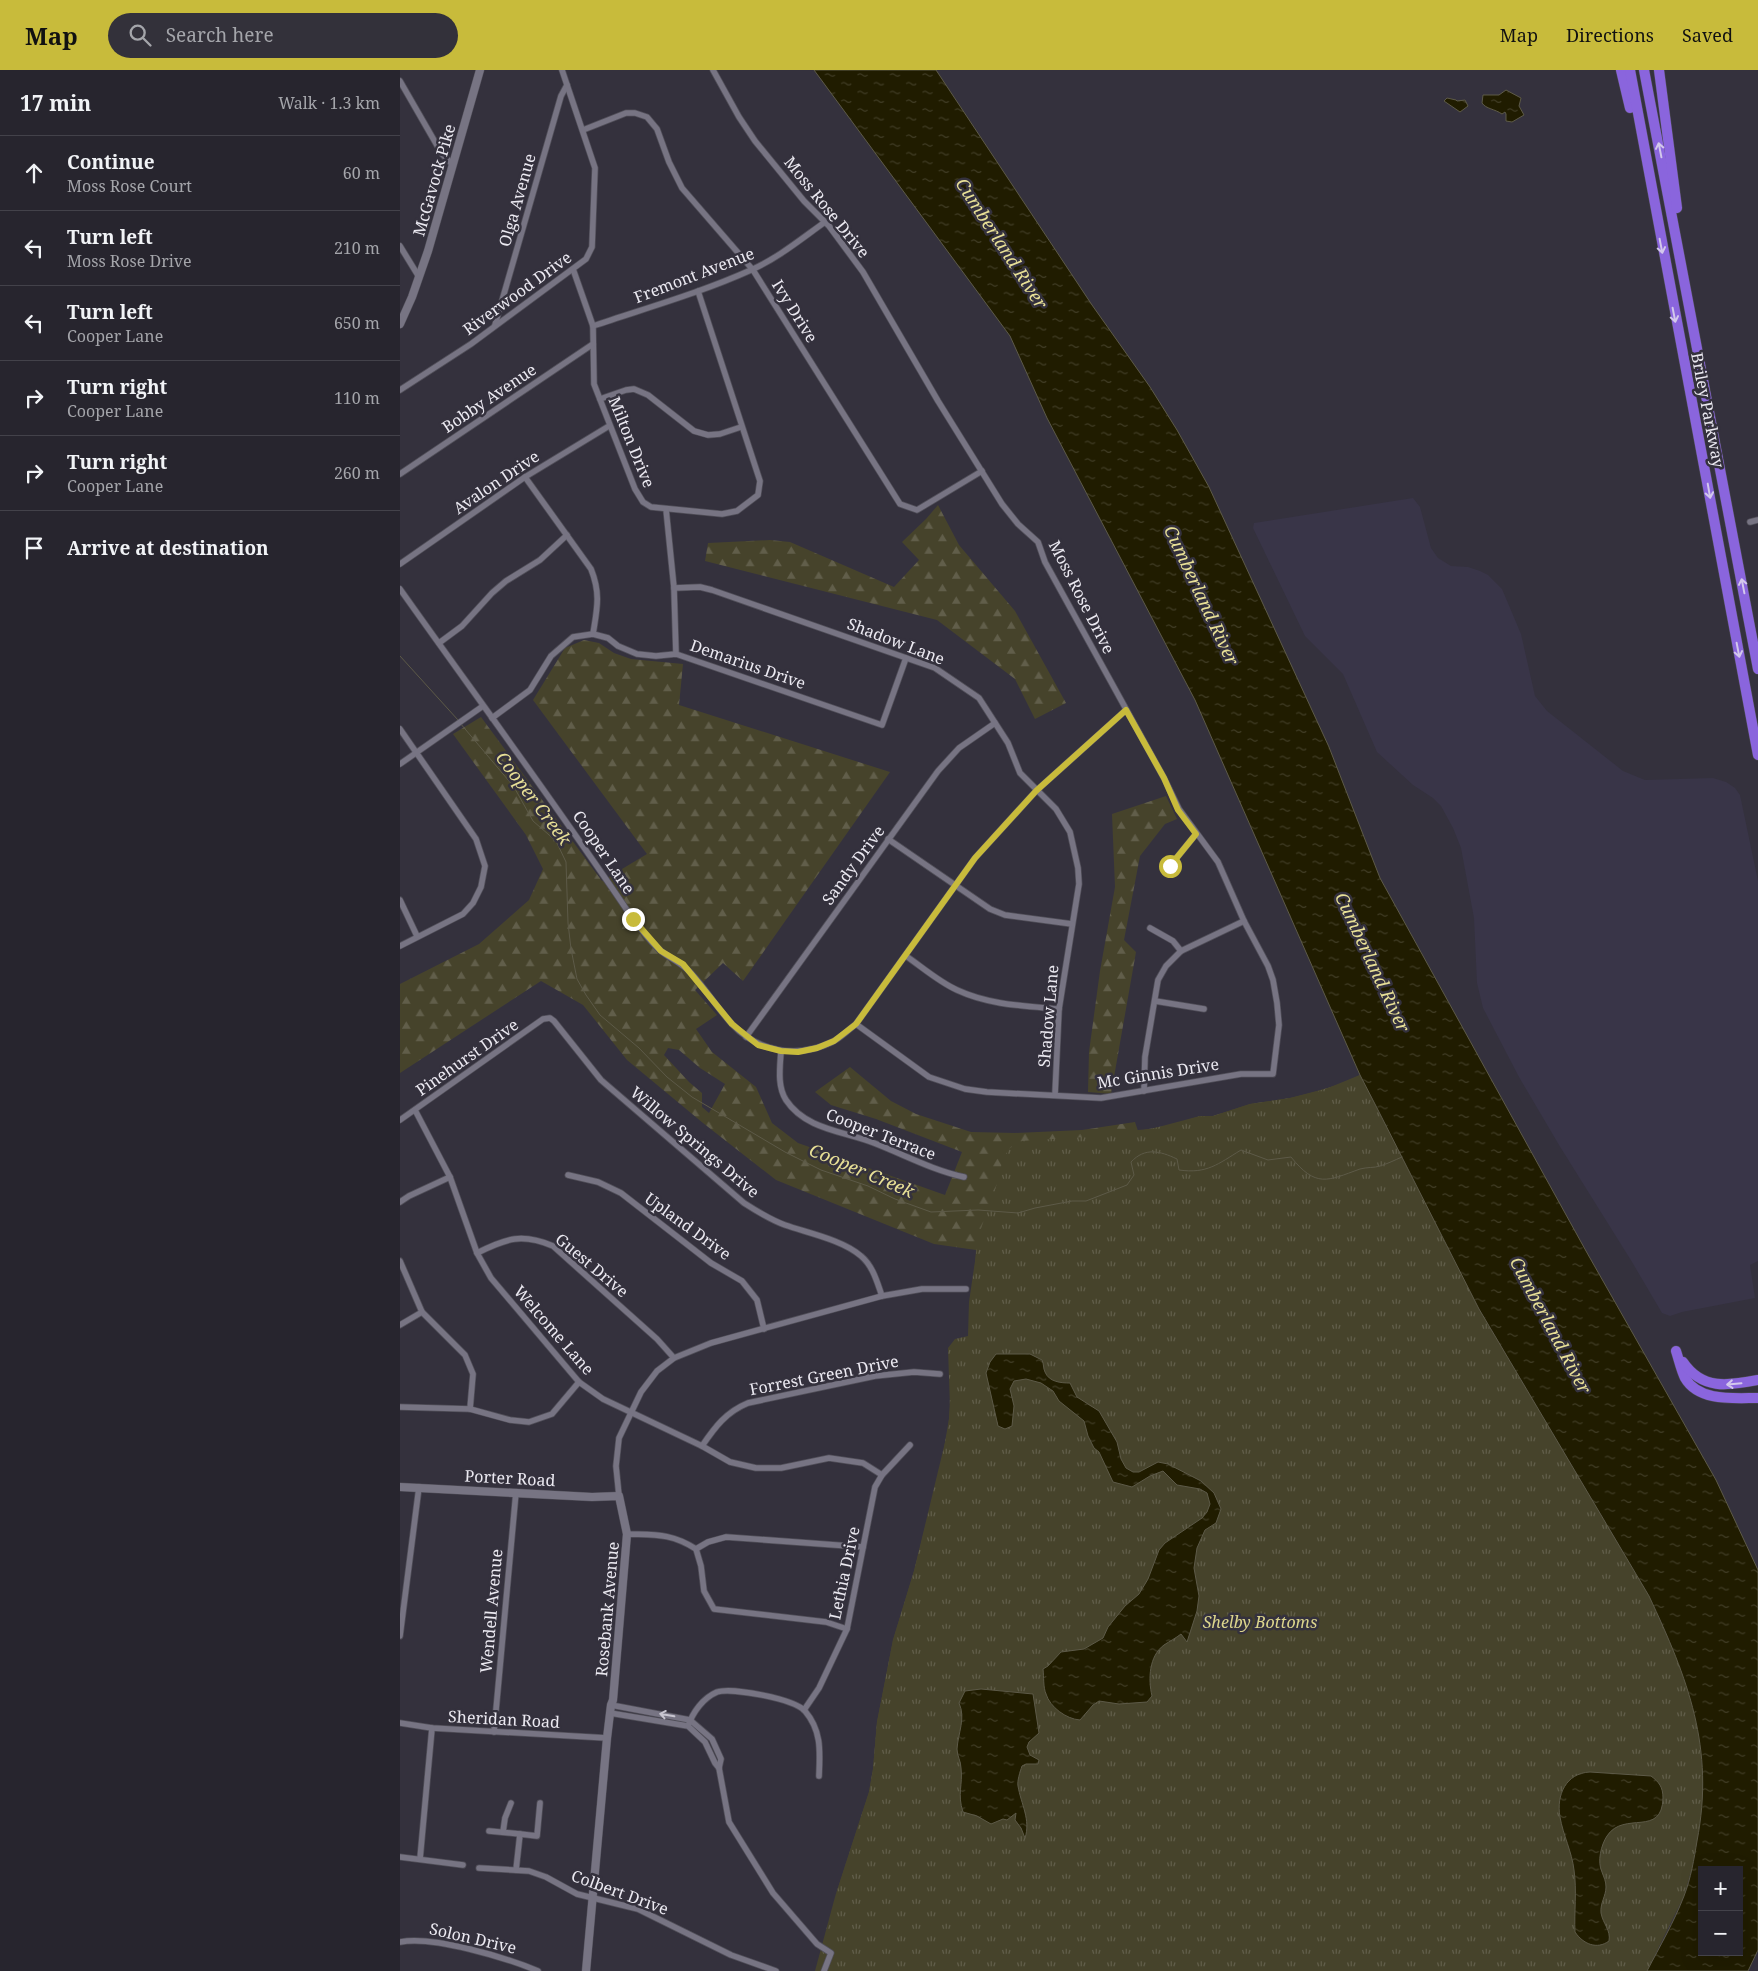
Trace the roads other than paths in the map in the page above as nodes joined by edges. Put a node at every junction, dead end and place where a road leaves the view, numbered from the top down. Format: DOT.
graph roads {
  1 [pos="480,70"];
  2 [pos="562,70"];
  3 [pos="713,70"];
  4 [pos="1622,70"];
  5 [pos="1630,70"];
  6 [pos="1644,70"];
  7 [pos="1660,70"];
  8 [pos="400,80"];
  9 [pos="567,85"];
  10 [pos="583,130"];
  11 [pos="452,164"];
  12 [pos="1656,219"];
  13 [pos="824,222"];
  14 [pos="400,246"];
  15 [pos="573,269"];
  16 [pos="752,270"];
  17 [pos="419,277"];
  18 [pos="698,291"];
  19 [pos="400,324"];
  20 [pos="495,324"];
  21 [pos="592,326"];
  22 [pos="1696,335"];
  23 [pos="593,344"];
  24 [pos="400,390"];
  25 [pos="600,399"];
  26 [pos="609,426"];
  27 [pos="741,427"];
  28 [pos="982,471"];
  29 [pos="400,474"];
  30 [pos="525,477"];
  31 [pos="666,509"];
  32 [pos="1758,520"];
  33 [pos="1750,522"];
  34 [pos="567,536"];
  35 [pos="400,564"];
  36 [pos="674,588"];
  37 [pos="400,589"];
  38 [pos="593,634"];
  39 [pos="439,643"];
  40 [pos="676,654"];
  41 [pos="906,658"];
  42 [pos="1758,668"];
  43 [pos="483,706"];
  44 [pos="1126,710"];
  45 [pos="492,718"];
  46 [pos="995,723"];
  47 [pos="400,729"];
  48 [pos="416,752"];
  49 [pos="1758,755"];
  50 [pos="400,764"];
  51 [pos="1036,791"];
  52 [pos="1196,834"];
  53 [pos="888,840"];
  54 [pos="1170,866"];
  55 [pos="955,887"];
  56 [pos="400,900"];
  57 [pos="1244,921"];
  58 [pos="1072,924"];
  59 [pos="1150,928"];
  60 [pos="417,936"];
  61 [pos="400,946"];
  62 [pos="1181,951"];
  63 [pos="906,956"];
  64 [pos="1155,1001"];
  65 [pos="1059,1009"];
  66 [pos="1204,1010"];
  67 [pos="550,1018"];
  68 [pos="856,1024"];
  69 [pos="746,1037"];
  70 [pos="781,1051"];
  71 [pos="1273,1074"];
  72 [pos="1144,1090"];
  73 [pos="1055,1095"];
  74 [pos="415,1110"];
  75 [pos="400,1120"];
  76 [pos="568,1175"];
  77 [pos="450,1177"];
  78 [pos="964,1178"];
  79 [pos="400,1202"];
  80 [pos="477,1253"];
  81 [pos="400,1262"];
  82 [pos="966,1289"];
  83 [pos="882,1296"];
  84 [pos="422,1312"];
  85 [pos="400,1325"];
  86 [pos="764,1329"];
  87 [pos="674,1358"];
  88 [pos="940,1374"];
  89 [pos="1758,1380"];
  90 [pos="579,1382"];
  91 [pos="1710,1383"];
  92 [pos="1758,1392"];
  93 [pos="1707,1394"];
  94 [pos="1728,1398"];
  95 [pos="1758,1398"];
  96 [pos="400,1407"];
  97 [pos="470,1409"];
  98 [pos="630,1412"];
  99 [pos="702,1446"];
  100 [pos="910,1446"];
  101 [pos="882,1475"];
  102 [pos="400,1487"];
  103 [pos="419,1488"];
  104 [pos="516,1492"];
  105 [pos="618,1496"];
  106 [pos="627,1534"];
  107 [pos="863,1547"];
  108 [pos="696,1549"];
  109 [pos="847,1628"];
  110 [pos="400,1636"];
  111 [pos="610,1709"];
  112 [pos="804,1710"];
  113 [pos="400,1723"];
  114 [pos="689,1723"];
  115 [pos="432,1728"];
  116 [pos="494,1732"];
  117 [pos="607,1738"];
  118 [pos="819,1776"];
  119 [pos="511,1803"];
  120 [pos="540,1803"];
  121 [pos="489,1831"];
  122 [pos="503,1832"];
  123 [pos="520,1834"];
  124 [pos="400,1857"];
  125 [pos="420,1859"];
  126 [pos="463,1866"];
  127 [pos="479,1868"];
  128 [pos="516,1870"];
  129 [pos="593,1898"];
  130 [pos="400,1942"];
  131 [pos="538,1971"];
  132 [pos="586,1971"];
  133 [pos="776,1971"];
  134 [pos="824,1971"];
  1 -- 11 [label="street, McGavock Pike"];
  2 -- 9 [label="street, Riverwood Drive"];
  3 -- 13 [label="street, Moss Rose Drive"];
  4 -- 12 [label="highway"];
  5 -- 12 [label="highway, Briley Parkway"];
  22 -- 6 [label="highway, Briley Parkway, one-way"];
  7 -- 22 [label="highway"];
  8 -- 11 [label="street"];
  9 -- 10 [label="street, Riverwood Drive"];
  9 -- 20 [label="street, Olga Avenue"];
  10 -- 15 [label="street, Riverwood Drive"];
  10 -- 16 [label="street, Ivy Drive"];
  11 -- 17 [label="street, McGavock Pike"];
  12 -- 49 [label="highway, Briley Parkway, one-way"];
  13 -- 16 [label="street, Fremont Avenue"];
  13 -- 28 [label="street, Moss Rose Drive"];
  14 -- 17 [label="street"];
  15 -- 20 [label="street, Riverwood Drive"];
  15 -- 21 [label="street, Milton Drive"];
  16 -- 18 [label="street, Fremont Avenue"];
  16 -- 28 [label="street, Ivy Drive"];
  17 -- 19 [label="street, McGavock Pike"];
  18 -- 21 [label="street, Fremont Avenue"];
  18 -- 27 [label="street, Milton Drive"];
  20 -- 24 [label="street, Riverwood Drive"];
  21 -- 23 [label="street, Milton Drive"];
  42 -- 22 [label="highway, Briley Parkway, one-way"];
  23 -- 25 [label="street, Milton Drive"];
  23 -- 29 [label="street, Bobby Avenue"];
  25 -- 26 [label="street, Milton Drive"];
  25 -- 27 [label="street"];
  26 -- 30 [label="street, Avalon Drive"];
  26 -- 31 [label="street, Milton Drive"];
  27 -- 31 [label="street, Milton Drive"];
  28 -- 44 [label="street, Moss Rose Drive"];
  30 -- 34 [label="street"];
  30 -- 35 [label="street, Avalon Drive"];
  31 -- 36 [label="street"];
  32 -- 33 [label="street"];
  34 -- 38 [label="street"];
  34 -- 39 [label="street"];
  36 -- 40 [label="street"];
  36 -- 41 [label="street, Shadow Lane"];
  37 -- 39 [label="street"];
  38 -- 40 [label="street, Demarius Drive"];
  38 -- 45 [label="street"];
  39 -- 43 [label="street"];
  40 -- 41 [label="street, Demarius Drive"];
  41 -- 46 [label="street, Shadow Lane"];
  43 -- 45 [label="street, Cooper Lane"];
  43 -- 48 [label="street"];
  44 -- 51 [label="street, Cooper Lane"];
  44 -- 52 [label="street, Moss Rose Drive"];
  45 -- 69 [label="street, Cooper Lane"];
  46 -- 51 [label="street, Shadow Lane"];
  46 -- 53 [label="street, Sandy Drive"];
  47 -- 48 [label="street"];
  48 -- 50 [label="street"];
  48 -- 60 [label="street"];
  51 -- 55 [label="street, Cooper Lane"];
  51 -- 58 [label="street, Shadow Lane"];
  52 -- 54 [label="street"];
  52 -- 57 [label="street, Moss Rose Drive"];
  53 -- 55 [label="street"];
  53 -- 69 [label="street, Sandy Drive"];
  55 -- 58 [label="street"];
  55 -- 63 [label="street, Cooper Lane"];
  56 -- 60 [label="street"];
  57 -- 62 [label="street"];
  57 -- 71 [label="street, Moss Rose Drive"];
  58 -- 65 [label="street, Shadow Lane"];
  59 -- 62 [label="street"];
  60 -- 61 [label="street"];
  62 -- 64 [label="street"];
  63 -- 65 [label="street"];
  63 -- 68 [label="street, Cooper Lane"];
  64 -- 66 [label="street"];
  64 -- 72 [label="street"];
  65 -- 73 [label="street, Shadow Lane"];
  67 -- 74 [label="street, Pinehurst Drive"];
  67 -- 83 [label="street, Willow Springs Drive"];
  68 -- 70 [label="street, Cooper Lane"];
  68 -- 73 [label="street, Mc Ginnis Drive"];
  69 -- 70 [label="street, Cooper Lane"];
  70 -- 78 [label="street, Cooper Terrace"];
  71 -- 72 [label="street, Mc Ginnis Drive"];
  72 -- 73 [label="street, Mc Ginnis Drive"];
  74 -- 75 [label="street, Pinehurst Drive"];
  74 -- 77 [label="street, Welcome Lane"];
  76 -- 86 [label="street, Upland Drive"];
  77 -- 79 [label="street"];
  77 -- 80 [label="street, Welcome Lane"];
  80 -- 87 [label="street, Guest Drive"];
  80 -- 90 [label="street, Welcome Lane"];
  81 -- 84 [label="street"];
  82 -- 83 [label="street, Rosebank Avenue"];
  83 -- 86 [label="street, Rosebank Avenue"];
  84 -- 85 [label="street"];
  84 -- 97 [label="street"];
  86 -- 87 [label="street, Rosebank Avenue"];
  87 -- 98 [label="street, Rosebank Avenue"];
  88 -- 99 [label="street, Forrest Green Drive"];
  89 -- 91 [label="highway, one-way"];
  90 -- 97 [label="street"];
  90 -- 98 [label="street, Welcome Lane"];
  91 -- 93 [label="highway"];
  91 -- 93 [label="highway"];
  92 -- 94 [label="highway"];
  93 -- 94 [label="highway"];
  94 -- 95 [label="highway"];
  96 -- 97 [label="street"];
  98 -- 99 [label="street, Welcome Lane"];
  98 -- 105 [label="street, Rosebank Avenue"];
  99 -- 101 [label="street, Welcome Lane"];
  100 -- 101 [label="street, Lethia Drive"];
  101 -- 107 [label="street, Lethia Drive"];
  102 -- 103 [label="street, Porter Road"];
  103 -- 104 [label="street, Porter Road"];
  103 -- 110 [label="street"];
  104 -- 105 [label="street, Porter Road"];
  104 -- 116 [label="street, Wendell Avenue"];
  105 -- 106 [label="street, Rosebank Avenue"];
  106 -- 108 [label="street"];
  106 -- 111 [label="street, Rosebank Avenue"];
  107 -- 108 [label="street"];
  107 -- 109 [label="street, Lethia Drive"];
  108 -- 109 [label="street"];
  109 -- 112 [label="street, Lethia Drive"];
  111 -- 114 [label="street"];
  111 -- 117 [label="street, Rosebank Avenue"];
  112 -- 114 [label="street"];
  112 -- 118 [label="street"];
  113 -- 115 [label="street, Sheridan Road"];
  114 -- 134 [label="street"];
  115 -- 116 [label="street, Sheridan Road"];
  115 -- 125 [label="street"];
  116 -- 117 [label="street, Sheridan Road"];
  117 -- 129 [label="street, Rosebank Avenue"];
  119 -- 122 [label="street"];
  120 -- 123 [label="street"];
  121 -- 122 [label="street"];
  122 -- 123 [label="street"];
  123 -- 128 [label="street"];
  124 -- 125 [label="street"];
  125 -- 126 [label="street"];
  127 -- 128 [label="street, Colbert Drive"];
  128 -- 129 [label="street, Colbert Drive"];
  129 -- 132 [label="street, Rosebank Avenue"];
  129 -- 133 [label="street, Colbert Drive"];
  130 -- 131 [label="street, Solon Drive"];
}
